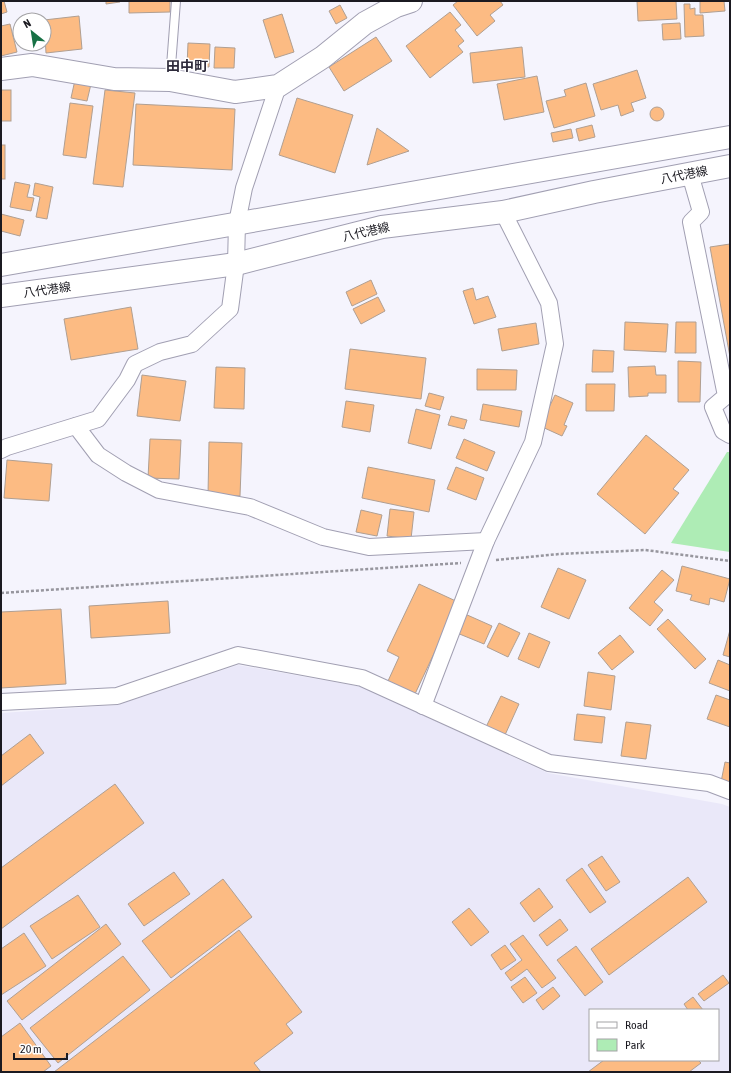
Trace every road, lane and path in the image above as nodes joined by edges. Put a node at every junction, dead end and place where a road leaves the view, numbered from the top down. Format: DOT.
graph roads {
  1 [pos="176,1"];
  2 [pos="410,1"];
  3 [pos="1,69"];
  4 [pos="170,80"];
  5 [pos="278,86"];
  6 [pos="730,137"];
  7 [pos="730,166"];
  8 [pos="690,174"];
  9 [pos="504,212"];
  10 [pos="237,223"];
  11 [pos="236,264"];
  12 [pos="1,265"];
  13 [pos="1,296"];
  14 [pos="76,426"];
  15 [pos="730,435"];
  16 [pos="1,450"];
  17 [pos="486,541"];
  18 [pos="478,561"];
  19 [pos="730,561"];
  20 [pos="1,593"];
  21 [pos="1,702"];
  22 [pos="423,706"];
  23 [pos="730,791"];
  1 -- 4 [label="lane"];
  2 -- 5 [label="main road"];
  3 -- 4 [label="main road"];
  4 -- 5 [label="main road"];
  5 -- 10 [label="street"];
  6 -- 10 [label="main road"];
  7 -- 8 [label="main road, 八代港線"];
  8 -- 9 [label="main road, 八代港線"];
  8 -- 15 [label="street"];
  9 -- 11 [label="main road, 八代港線"];
  9 -- 17 [label="street"];
  10 -- 11 [label="street"];
  10 -- 12 [label="main road"];
  11 -- 13 [label="main road, 八代港線"];
  11 -- 14 [label="street"];
  14 -- 16 [label="street"];
  14 -- 17 [label="street"];
  17 -- 18 [label="street"];
  18 -- 19 [label="path"];
  18 -- 20 [label="path"];
  18 -- 22 [label="street"];
  21 -- 22 [label="street"];
  22 -- 23 [label="street"];
}
